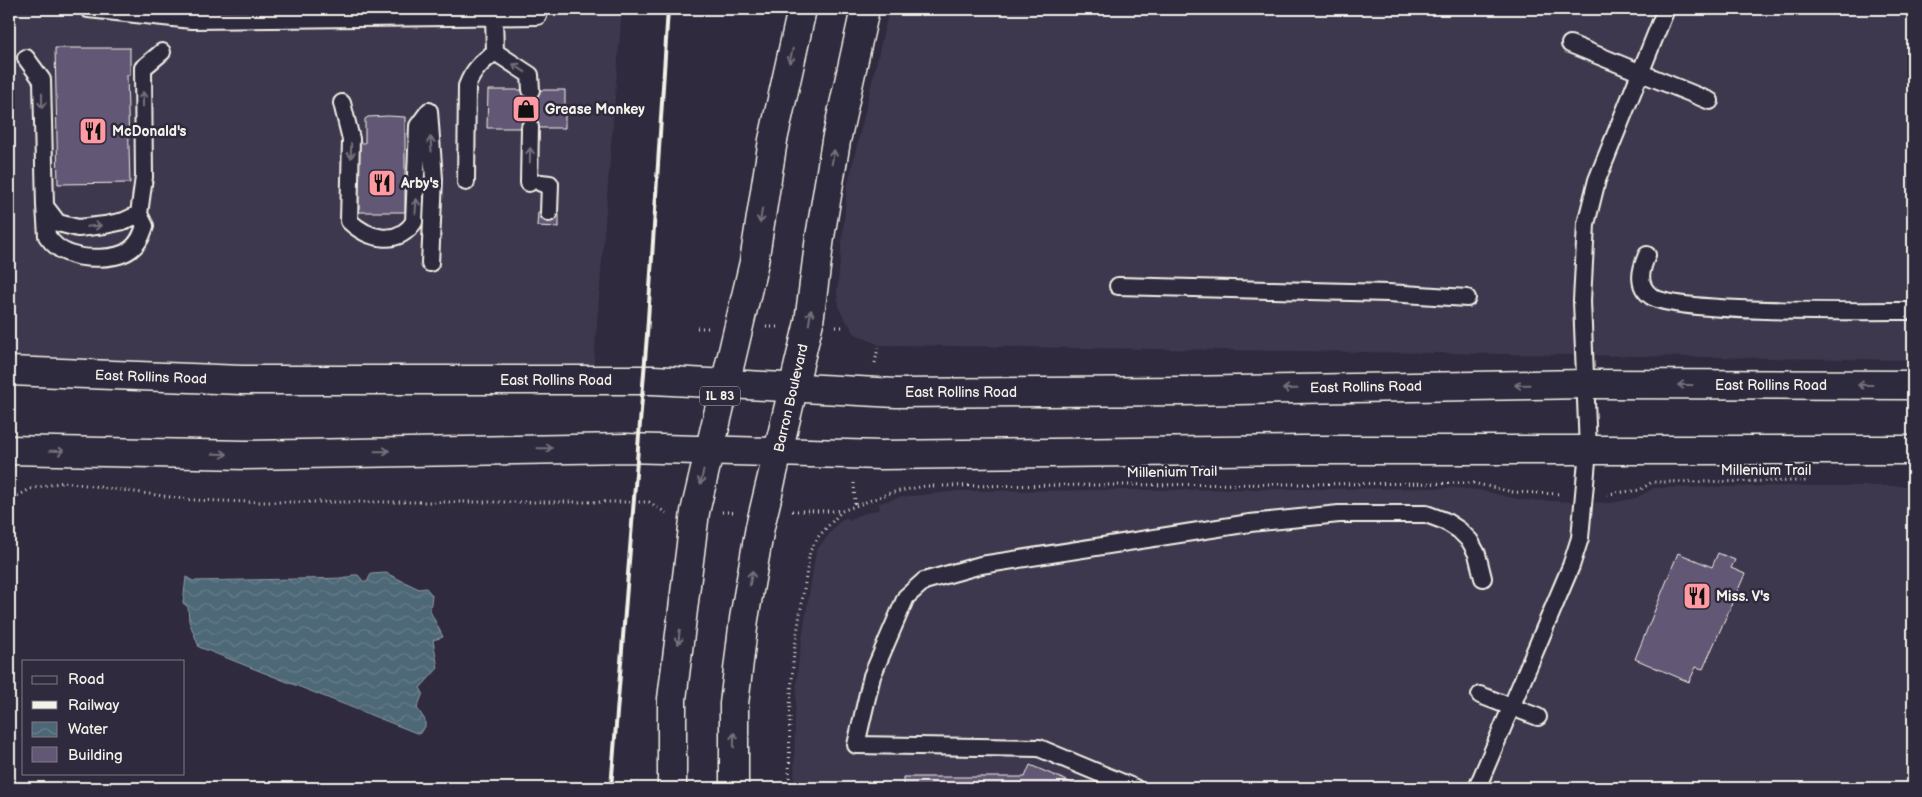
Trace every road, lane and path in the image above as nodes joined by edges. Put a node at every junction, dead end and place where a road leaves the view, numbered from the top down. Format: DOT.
graph roads {
  1 [pos="88,9"];
  2 [pos="802,9"];
  3 [pos="865,9"];
  4 [pos="1666,9"];
  5 [pos="110,11"];
  6 [pos="268,14"];
  7 [pos="538,16"];
  8 [pos="494,17"];
  9 [pos="1570,44"];
  10 [pos="162,52"];
  11 [pos="495,52"];
  12 [pos="26,58"];
  13 [pos="1640,73"];
  14 [pos="531,90"];
  15 [pos="1710,101"];
  16 [pos="342,103"];
  17 [pos="530,127"];
  18 [pos="466,182"];
  19 [pos="45,206"];
  20 [pos="549,213"];
  21 [pos="139,214"];
  22 [pos="1647,255"];
  23 [pos="430,262"];
  24 [pos="1118,286"];
  25 [pos="1467,298"];
  26 [pos="1913,311"];
  27 [pos="808,327"];
  28 [pos="846,327"];
  29 [pos="697,328"];
  30 [pos="738,328"];
  31 [pos="9,371"];
  32 [pos="724,383"];
  33 [pos="1585,384"];
  34 [pos="1913,385"];
  35 [pos="793,387"];
  36 [pos="9,450"];
  37 [pos="707,450"];
  38 [pos="1588,450"];
  39 [pos="1913,450"];
  40 [pos="779,453"];
  41 [pos="1816,481"];
  42 [pos="853,490"];
  43 [pos="1535,493"];
  44 [pos="1621,494"];
  45 [pos="9,500"];
  46 [pos="856,504"];
  47 [pos="812,511"];
  48 [pos="842,511"];
  49 [pos="666,512"];
  50 [pos="1483,578"];
  51 [pos="1480,695"];
  52 [pos="1512,707"];
  53 [pos="1538,717"];
  54 [pos="672,788"];
  55 [pos="734,788"];
  56 [pos="789,788"];
  57 [pos="1134,788"];
  58 [pos="1477,788"];
  1 -- 5 [label="lane"];
  2 -- 30 [label="main road, IL 83, one-way"];
  27 -- 3 [label="main road, Barron Boulevard, one-way"];
  4 -- 13 [label="lane"];
  5 -- 6 [label="lane"];
  6 -- 8 [label="lane"];
  7 -- 8 [label="lane"];
  8 -- 11 [label="lane"];
  9 -- 13 [label="lane"];
  21 -- 10 [label="lane, one-way"];
  14 -- 11 [label="lane, one-way"];
  11 -- 18 [label="lane"];
  12 -- 19 [label="lane, one-way"];
  13 -- 15 [label="lane"];
  13 -- 33 [label="lane"];
  16 -- 23 [label="lane"];
  20 -- 17 [label="lane, one-way"];
  19 -- 21 [label="lane, one-way"];
  19 -- 21 [label="lane"];
  22 -- 26 [label="lane"];
  24 -- 25 [label="lane"];
  27 -- 28 [label="path"];
  27 -- 30 [label="path"];
  27 -- 35 [label="main road, Barron Boulevard"];
  29 -- 30 [label="path"];
  30 -- 32 [label="main road, IL 83"];
  31 -- 32 [label="main road, East Rollins Road"];
  32 -- 35 [label="main road, East Rollins Road"];
  32 -- 37 [label="main road, IL 83"];
  34 -- 33 [label="main road, East Rollins Road, one-way"];
  33 -- 35 [label="main road, East Rollins Road, one-way"];
  33 -- 38 [label="lane"];
  35 -- 40 [label="main road, Barron Boulevard"];
  36 -- 37 [label="main road, one-way"];
  37 -- 40 [label="main road"];
  37 -- 54 [label="main road, IL 83, one-way"];
  38 -- 39 [label="main road"];
  38 -- 40 [label="main road"];
  38 -- 52 [label="lane"];
  55 -- 40 [label="main road, Barron Boulevard, one-way"];
  41 -- 44 [label="path, Millenium Trail"];
  42 -- 46 [label="path"];
  43 -- 46 [label="path, Millenium Trail"];
  45 -- 49 [label="path"];
  46 -- 48 [label="path, Millenium Trail"];
  47 -- 48 [label="path, Millenium Trail"];
  48 -- 56 [label="path"];
  50 -- 57 [label="lane"];
  51 -- 52 [label="lane"];
  52 -- 53 [label="lane"];
  52 -- 58 [label="lane"];
}
